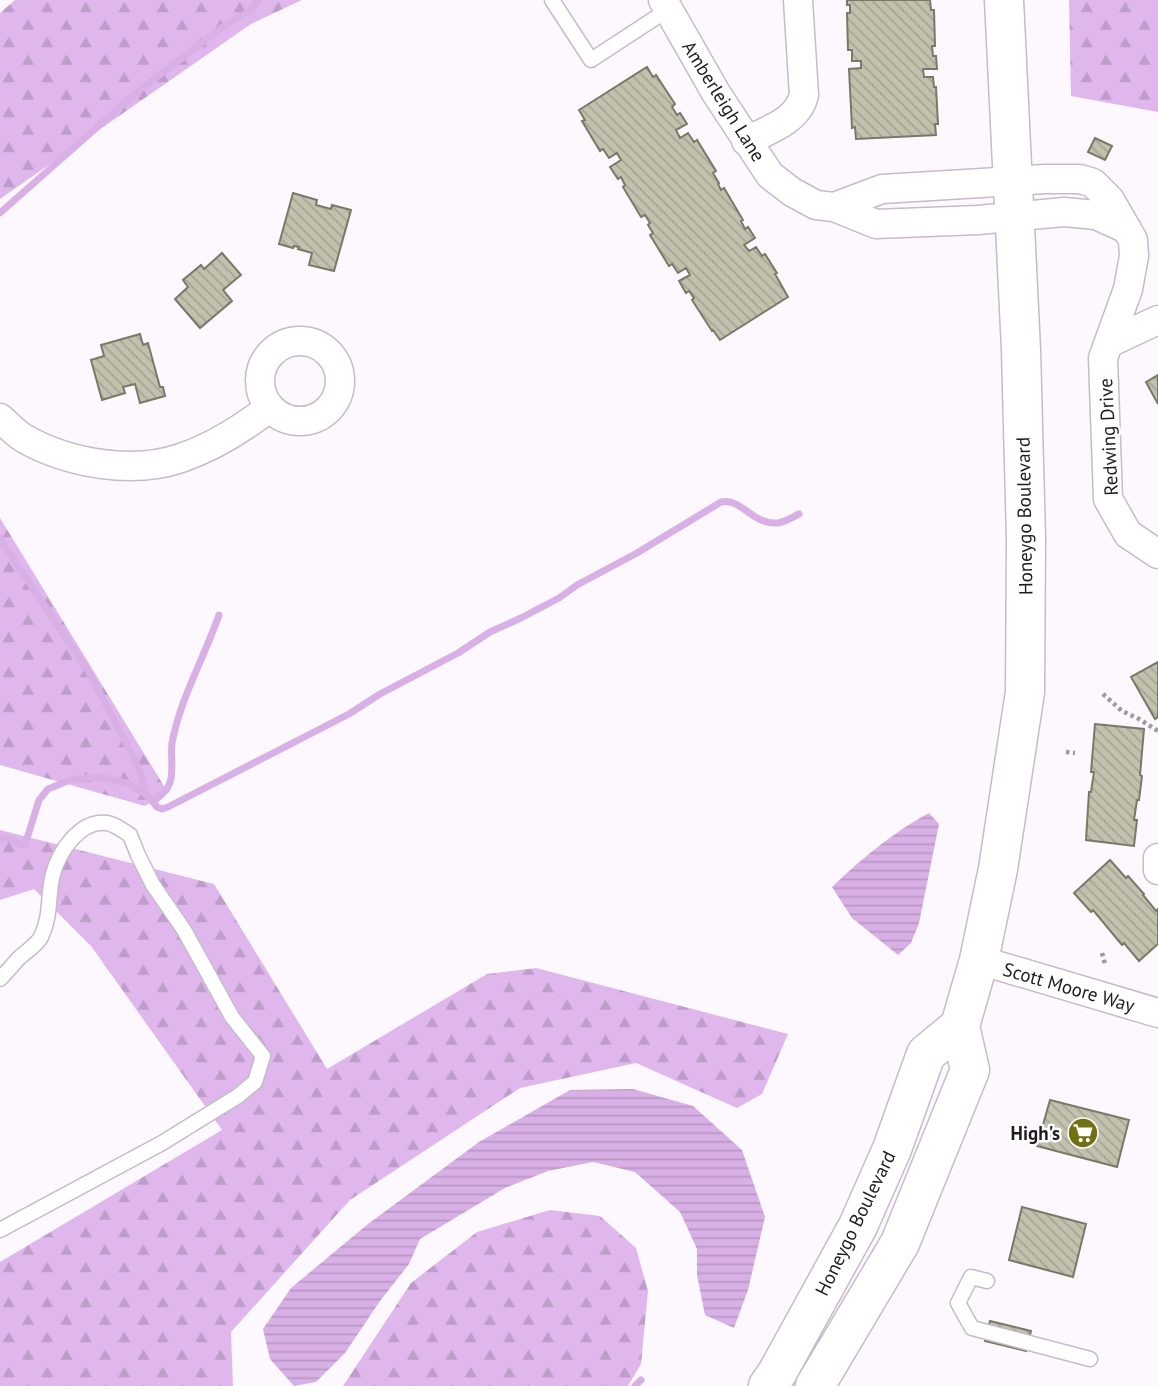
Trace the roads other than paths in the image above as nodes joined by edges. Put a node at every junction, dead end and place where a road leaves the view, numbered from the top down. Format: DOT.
graph roads {
  1 [pos="552,0"];
  2 [pos="798,0"];
  3 [pos="1004,0"];
  4 [pos="666,5"];
  5 [pos="746,141"];
  6 [pos="1013,198"];
  7 [pos="929,204"];
  8 [pos="1158,320"];
  9 [pos="1109,343"];
  10 [pos="269,408"];
  11 [pos="0,418"];
  12 [pos="1158,554"];
  13 [pos="1158,858"];
  14 [pos="1158,870"];
  15 [pos="979,960"];
  16 [pos="0,979"];
  17 [pos="1158,1013"];
  18 [pos="960,1026"];
  19 [pos="0,1230"];
  20 [pos="987,1281"];
  21 [pos="1090,1359"];
  22 [pos="768,1386"];
  23 [pos="815,1386"];
  1 -- 4 [label="lane"];
  2 -- 5 [label="street"];
  3 -- 6 [label="main road, Honeygo Boulevard"];
  4 -- 5 [label="street, Amberleigh Lane"];
  5 -- 7 [label="street, Amberleigh Lane"];
  6 -- 7 [label="street, Amberleigh Lane"];
  6 -- 7 [label="street, Amberleigh Lane"];
  6 -- 9 [label="street, Redwing Drive"];
  6 -- 15 [label="main road, Honeygo Boulevard"];
  8 -- 9 [label="street"];
  9 -- 12 [label="street, Redwing Drive"];
  10 -- 11 [label="street"];
  13 -- 14 [label="street"];
  15 -- 17 [label="street, Scott Moore Way"];
  15 -- 18 [label="main road, Honeygo Boulevard"];
  16 -- 19 [label="lane"];
  18 -- 22 [label="main road, Honeygo Boulevard"];
  18 -- 23 [label="main road, Honeygo Boulevard"];
  20 -- 21 [label="lane"];
}
